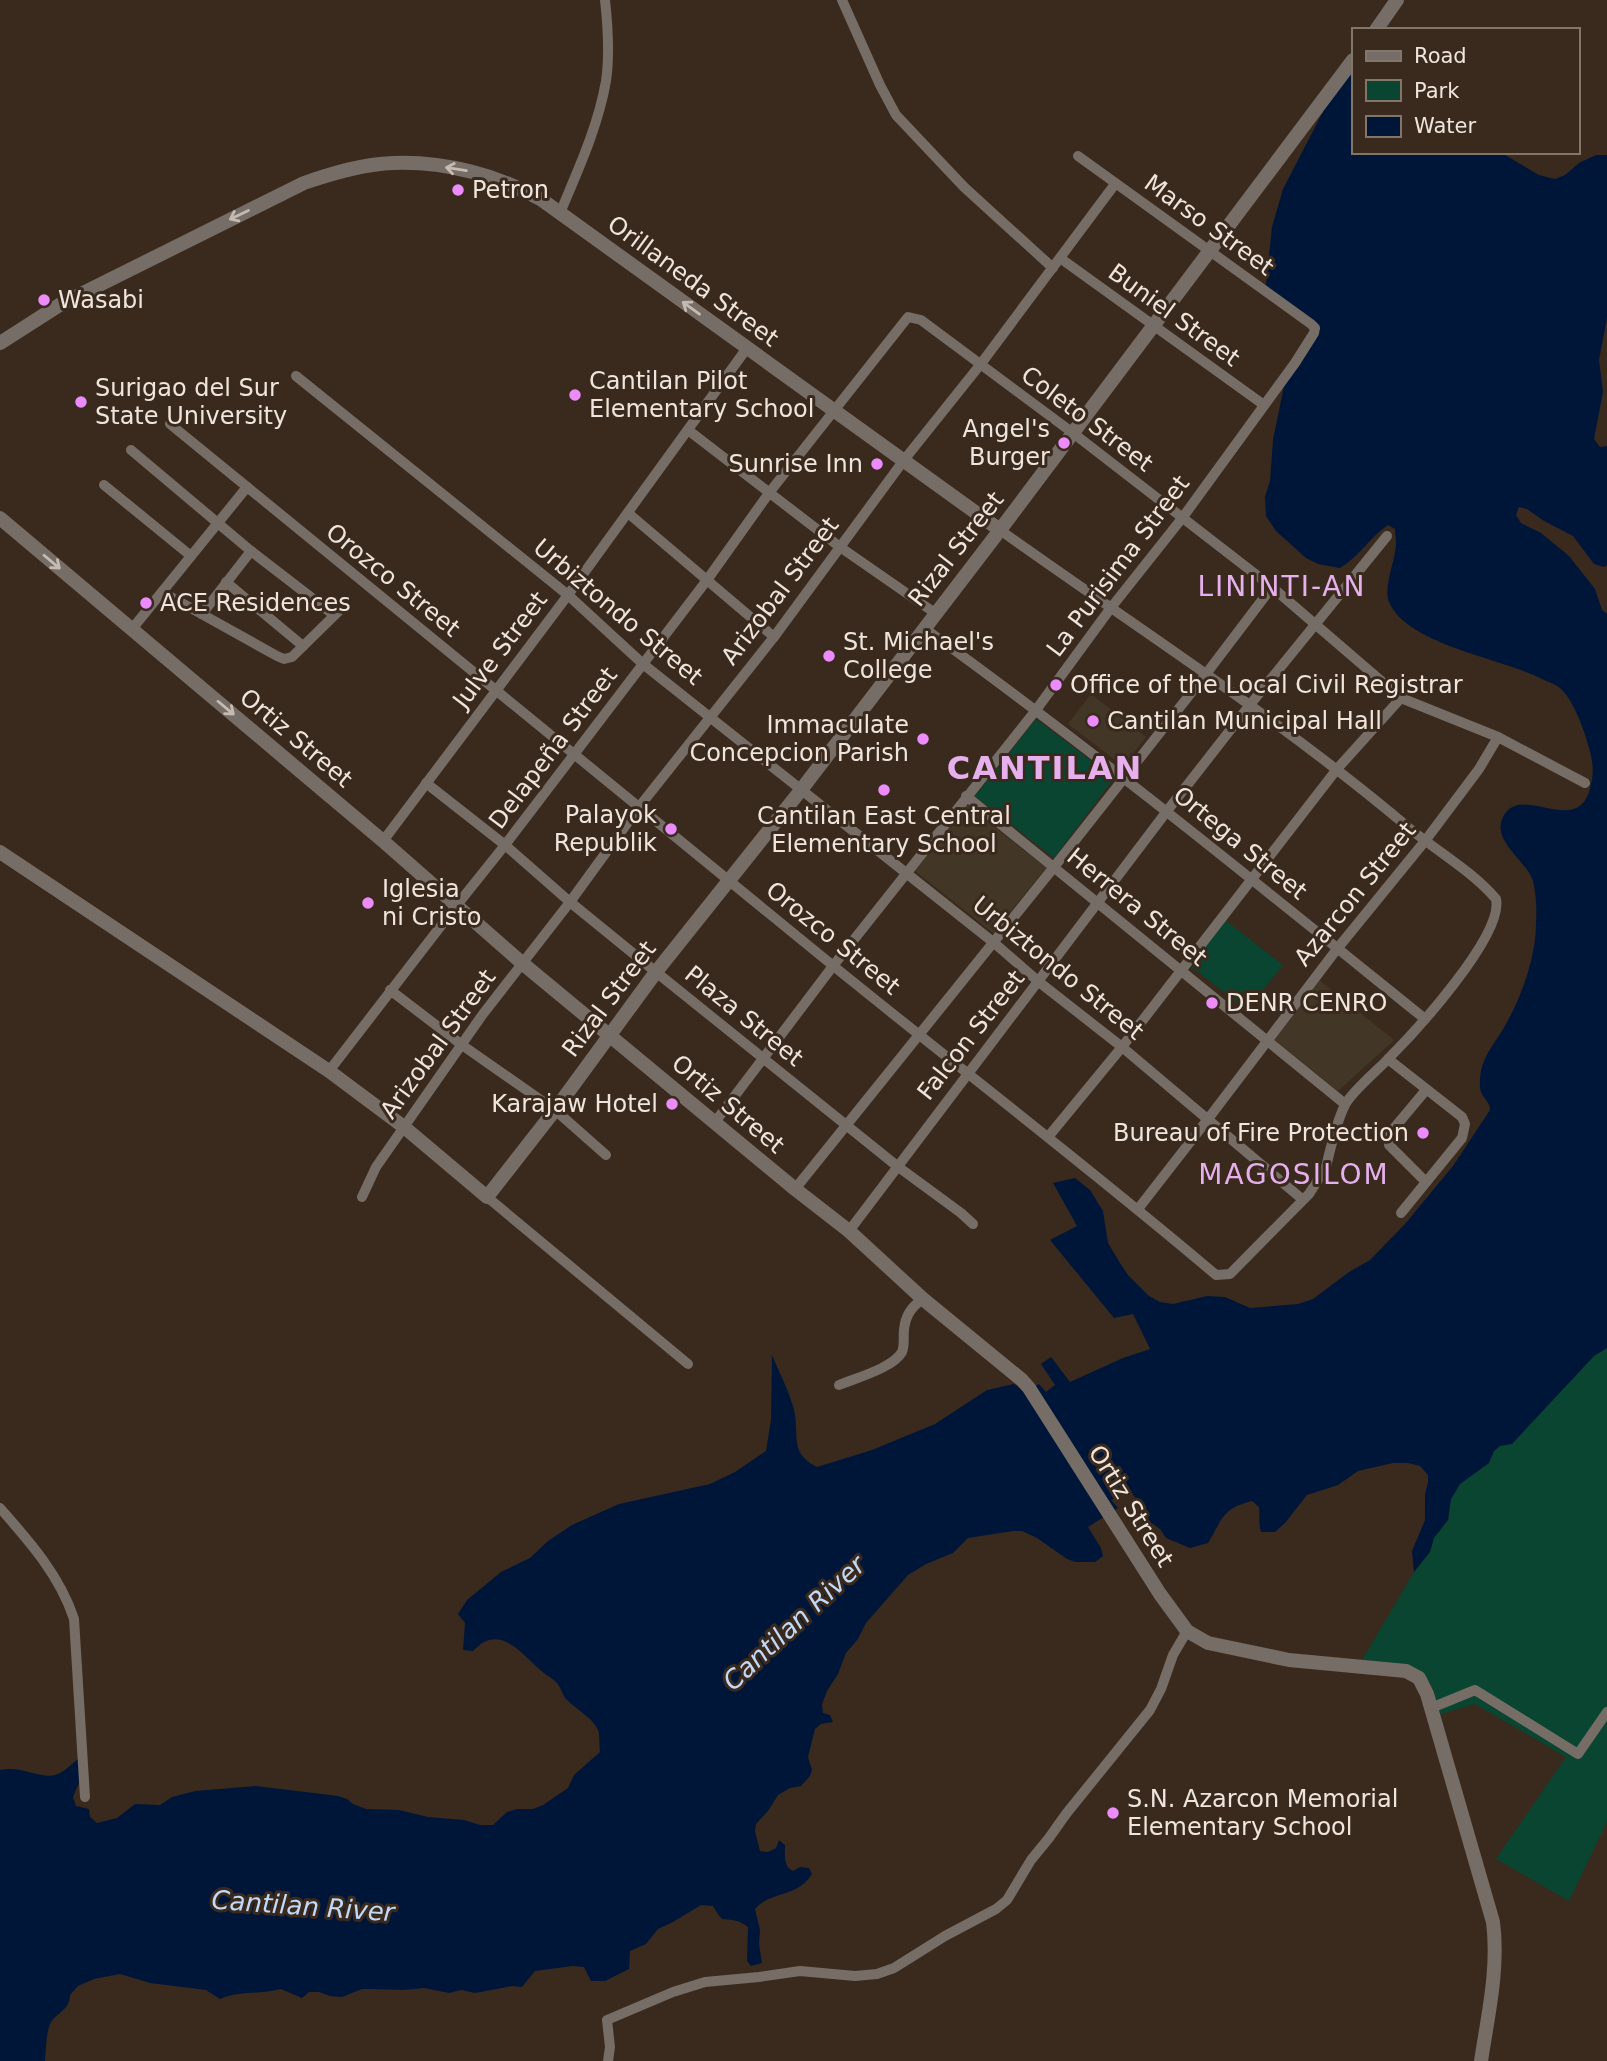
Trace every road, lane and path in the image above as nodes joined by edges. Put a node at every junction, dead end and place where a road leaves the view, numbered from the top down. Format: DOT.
graph roads {
  1 [pos="605,0"];
  2 [pos="842,0"];
  3 [pos="1397,0"];
  4 [pos="1377,28"];
  5 [pos="1352,61"];
  6 [pos="1078,156"];
  7 [pos="1115,184"];
  8 [pos="560,213"];
  9 [pos="1208,251"];
  10 [pos="1060,258"];
  11 [pos="1053,268"];
  12 [pos="911,317"];
  13 [pos="1153,326"];
  14 [pos="1315,328"];
  15 [pos="0,343"];
  16 [pos="747,348"];
  17 [pos="980,366"];
  18 [pos="296,376"];
  19 [pos="1264,405"];
  20 [pos="834,411"];
  21 [pos="170,424"];
  22 [pos="688,430"];
  23 [pos="1073,433"];
  24 [pos="131,450"];
  25 [pos="904,460"];
  26 [pos="104,485"];
  27 [pos="247,487"];
  28 [pos="769,493"];
  29 [pos="628,513"];
  30 [pos="0,517"];
  31 [pos="1182,517"];
  32 [pos="217,523"];
  33 [pos="1000,530"];
  34 [pos="1387,536"];
  35 [pos="840,547"];
  36 [pos="251,551"];
  37 [pos="191,556"];
  38 [pos="706,580"];
  39 [pos="226,582"];
  40 [pos="1272,587"];
  41 [pos="162,592"];
  42 [pos="568,595"];
  43 [pos="343,607"];
  44 [pos="1110,609"];
  45 [pos="935,613"];
  46 [pos="202,614"];
  47 [pos="334,615"];
  48 [pos="1315,625"];
  49 [pos="924,628"];
  50 [pos="132,629"];
  51 [pos="774,637"];
  52 [pos="303,646"];
  53 [pos="643,664"];
  54 [pos="1206,674"];
  55 [pos="494,691"];
  56 [pos="1401,698"];
  57 [pos="1249,706"];
  58 [pos="1036,710"];
  59 [pos="710,716"];
  60 [pos="1498,737"];
  61 [pos="573,756"];
  62 [pos="1337,769"];
  63 [pos="1124,777"];
  64 [pos="426,783"];
  65 [pos="1586,783"];
  66 [pos="801,790"];
  67 [pos="967,796"];
  68 [pos="639,807"];
  69 [pos="1167,811"];
  70 [pos="383,841"];
  71 [pos="1425,841"];
  72 [pos="505,845"];
  73 [pos="0,852"];
  74 [pos="1054,867"];
  75 [pos="906,873"];
  76 [pos="1251,879"];
  77 [pos="729,880"];
  78 [pos="1098,901"];
  79 [pos="570,902"];
  80 [pos="457,905"];
  81 [pos="993,942"];
  82 [pos="1337,949"];
  83 [pos="522,962"];
  84 [pos="833,966"];
  85 [pos="1181,971"];
  86 [pos="656,972"];
  87 [pos="1039,982"];
  88 [pos="390,990"];
  89 [pos="1425,1019"];
  90 [pos="919,1034"];
  91 [pos="610,1035"];
  92 [pos="1268,1040"];
  93 [pos="462,1045"];
  94 [pos="1122,1047"];
  95 [pos="764,1059"];
  96 [pos="1388,1059"];
  97 [pos="329,1071"];
  98 [pos="968,1072"];
  99 [pos="1426,1090"];
  100 [pos="1345,1104"];
  101 [pos="555,1110"];
  102 [pos="1208,1119"];
  103 [pos="715,1122"];
  104 [pos="847,1126"];
  105 [pos="404,1127"];
  106 [pos="1048,1137"];
  107 [pos="606,1156"];
  108 [pos="897,1166"];
  109 [pos="1426,1182"];
  110 [pos="794,1189"];
  111 [pos="362,1197"];
  112 [pos="487,1197"];
  113 [pos="1303,1199"];
  114 [pos="1138,1209"];
  115 [pos="1401,1213"];
  116 [pos="973,1224"];
  117 [pos="849,1231"];
  118 [pos="923,1299"];
  119 [pos="688,1364"];
  120 [pos="839,1385"];
  121 [pos="0,1508"];
  122 [pos="1187,1631"];
  123 [pos="1431,1707"];
  124 [pos="1607,1712"];
  125 [pos="85,1797"];
  126 [pos="608,2061"];
  127 [pos="1481,2061"];
  1 -- 8 [label="street"];
  2 -- 11 [label="street"];
  3 -- 4 [label="street"];
  5 -- 9 [label="street, Rizal Street"];
  6 -- 7 [label="street, Marso Street"];
  7 -- 9 [label="street, Marso Street"];
  7 -- 10 [label="street, Arizobal Street"];
  8 -- 15 [label="street, Orillaneda Street, one-way"];
  16 -- 8 [label="street, Orillaneda Street, one-way"];
  9 -- 13 [label="street, Rizal Street"];
  9 -- 14 [label="street, Marso Street"];
  10 -- 11 [label="street, Arizobal Street"];
  10 -- 13 [label="street, Buniel Street"];
  11 -- 17 [label="street, Arizobal Street"];
  12 -- 17 [label="street, Coleto Street"];
  12 -- 20 [label="street, Delapeña Street"];
  13 -- 19 [label="street, Buniel Street"];
  13 -- 23 [label="street, Rizal Street"];
  14 -- 19 [label="street, La Purisima Street"];
  16 -- 20 [label="street, Orillaneda Street"];
  16 -- 22 [label="street, Julve Street"];
  17 -- 23 [label="street, Coleto Street"];
  17 -- 25 [label="street, Arizobal Street"];
  18 -- 42 [label="street, Urbiztondo Street"];
  19 -- 31 [label="street, La Purisima Street"];
  20 -- 25 [label="street, Orillaneda Street"];
  20 -- 28 [label="street, Delapeña Street"];
  21 -- 27 [label="street, Orozco Street"];
  22 -- 28 [label="street"];
  22 -- 29 [label="street, Julve Street"];
  23 -- 31 [label="street, Coleto Street"];
  23 -- 33 [label="street, Rizal Street"];
  24 -- 32 [label="street"];
  25 -- 33 [label="street, Orillaneda Street"];
  25 -- 35 [label="street, Arizobal Street"];
  26 -- 37 [label="street"];
  27 -- 32 [label="street"];
  27 -- 55 [label="street, Orozco Street"];
  28 -- 35 [label="street"];
  28 -- 38 [label="street, Delapeña Street"];
  29 -- 38 [label="street"];
  29 -- 42 [label="street, Julve Street"];
  30 -- 50 [label="street, Ortiz Street, one-way"];
  31 -- 40 [label="street, Coleto Street"];
  31 -- 44 [label="street, La Purisima Street"];
  32 -- 36 [label="street"];
  32 -- 37 [label="street"];
  33 -- 44 [label="street, Orillaneda Street"];
  33 -- 45 [label="street, Rizal Street"];
  34 -- 48 [label="street, Falcon Street"];
  35 -- 45 [label="street"];
  35 -- 51 [label="street, Arizobal Street"];
  36 -- 39 [label="street"];
  36 -- 47 [label="street"];
  37 -- 41 [label="street"];
  38 -- 51 [label="street"];
  38 -- 53 [label="street, Delapeña Street"];
  39 -- 46 [label="street"];
  39 -- 52 [label="street"];
  40 -- 48 [label="street, Coleto Street"];
  40 -- 54 [label="street"];
  41 -- 46 [label="street"];
  41 -- 50 [label="street"];
  42 -- 53 [label="street, Urbiztondo Street"];
  42 -- 55 [label="street, Julve Street"];
  43 -- 47 [label="street"];
  44 -- 54 [label="street, Orillaneda Street"];
  44 -- 58 [label="street, La Purisima Street"];
  45 -- 49 [label="street, Rizal Street"];
  46 -- 52 [label="street"];
  47 -- 52 [label="street"];
  48 -- 56 [label="street, Coleto Street"];
  48 -- 57 [label="street, Falcon Street"];
  49 -- 58 [label="street, Ortega Street"];
  49 -- 66 [label="street, Rizal Street"];
  50 -- 70 [label="street, Ortiz Street, one-way"];
  51 -- 59 [label="street, Arizobal Street"];
  53 -- 59 [label="street, Urbiztondo Street"];
  53 -- 61 [label="street, Delapeña Street"];
  54 -- 57 [label="street, Orillaneda Street"];
  54 -- 63 [label="street"];
  55 -- 61 [label="street, Orozco Street"];
  55 -- 64 [label="street, Julve Street"];
  56 -- 60 [label="street, Coleto Street"];
  56 -- 62 [label="street"];
  57 -- 62 [label="street, Orillaneda Street"];
  57 -- 69 [label="street, Falcon Street"];
  58 -- 63 [label="street, Ortega Street"];
  58 -- 67 [label="street, La Purisima Street"];
  59 -- 66 [label="street, Urbiztondo Street"];
  59 -- 68 [label="street, Arizobal Street"];
  60 -- 65 [label="street, Coleto Street"];
  60 -- 71 [label="street, Azarcon Street"];
  61 -- 68 [label="street, Orozco Street"];
  61 -- 72 [label="street, Delapeña Street"];
  62 -- 71 [label="street, Orillaneda Street"];
  62 -- 76 [label="street"];
  63 -- 69 [label="street, Ortega Street"];
  63 -- 74 [label="street"];
  64 -- 70 [label="street, Julve Street"];
  64 -- 72 [label="street, Plaza Street"];
  66 -- 75 [label="street, Urbiztondo Street"];
  66 -- 77 [label="street, Rizal Street"];
  67 -- 74 [label="street, Herrera Street"];
  67 -- 75 [label="street, La Purisima Street"];
  68 -- 77 [label="street, Orozco Street"];
  68 -- 79 [label="street, Arizobal Street"];
  69 -- 76 [label="street, Ortega Street"];
  69 -- 78 [label="street, Falcon Street"];
  70 -- 80 [label="street, Ortiz Street"];
  71 -- 82 [label="street, Azarcon Street"];
  71 -- 89 [label="street, Orillaneda Street"];
  72 -- 79 [label="street, Plaza Street"];
  72 -- 80 [label="street, Delapeña Street"];
  73 -- 97 [label="street"];
  74 -- 78 [label="street, Herrera Street"];
  74 -- 81 [label="street"];
  75 -- 81 [label="street, Urbiztondo Street"];
  75 -- 84 [label="street, La Purisima Street"];
  76 -- 82 [label="street, Ortega Street"];
  76 -- 85 [label="street"];
  77 -- 84 [label="street, Orozco Street"];
  77 -- 86 [label="street, Rizal Street"];
  78 -- 85 [label="street, Herrera Street"];
  78 -- 87 [label="street, Falcon Street"];
  79 -- 83 [label="street, Arizobal Street"];
  79 -- 86 [label="street, Plaza Street"];
  80 -- 83 [label="street, Ortiz Street"];
  80 -- 88 [label="street, Delapeña Street"];
  81 -- 87 [label="street, Urbiztondo Street"];
  81 -- 90 [label="street"];
  82 -- 89 [label="street, Ortega Street"];
  82 -- 92 [label="street, Azarcon Street"];
  83 -- 91 [label="street, Ortiz Street"];
  83 -- 93 [label="street, Arizobal Street"];
  84 -- 90 [label="street, Orozco Street"];
  84 -- 95 [label="street, La Purisima Street"];
  85 -- 92 [label="street, Herrera Street"];
  85 -- 94 [label="street"];
  86 -- 91 [label="street, Rizal Street"];
  86 -- 95 [label="street, Plaza Street"];
  87 -- 94 [label="street, Urbiztondo Street"];
  87 -- 98 [label="street, Falcon Street"];
  88 -- 93 [label="street"];
  88 -- 97 [label="street, Delapeña Street"];
  89 -- 96 [label="street"];
  90 -- 98 [label="street, Orozco Street"];
  90 -- 104 [label="street"];
  91 -- 101 [label="street, Rizal Street"];
  91 -- 103 [label="street, Ortiz Street"];
  92 -- 100 [label="street, Herrera Street"];
  92 -- 102 [label="street, Azarcon Street"];
  93 -- 101 [label="street"];
  93 -- 105 [label="street, Arizobal Street"];
  94 -- 102 [label="street, Urbiztondo Street"];
  94 -- 106 [label="street"];
  95 -- 103 [label="street, La Purisima Street"];
  95 -- 104 [label="street, Plaza Street"];
  96 -- 99 [label="street"];
  96 -- 100 [label="street"];
  97 -- 105 [label="street"];
  98 -- 106 [label="street, Orozco Street"];
  98 -- 108 [label="street, Falcon Street"];
  99 -- 109 [label="street"];
  99 -- 109 [label="street"];
  100 -- 113 [label="street"];
  101 -- 107 [label="street"];
  101 -- 112 [label="street, Rizal Street"];
  102 -- 113 [label="street, Urbiztondo Street"];
  102 -- 114 [label="street, Azarcon Street"];
  103 -- 110 [label="street, Ortiz Street"];
  104 -- 108 [label="street, Plaza Street"];
  104 -- 110 [label="street"];
  105 -- 111 [label="street, Arizobal Street"];
  105 -- 112 [label="street"];
  106 -- 114 [label="street, Orozco Street"];
  108 -- 116 [label="street, Plaza Street"];
  108 -- 117 [label="street, Falcon Street"];
  109 -- 115 [label="street"];
  110 -- 117 [label="street, Ortiz Street"];
  112 -- 119 [label="street"];
  113 -- 114 [label="street, Orozco Street"];
  117 -- 118 [label="street, Ortiz Street"];
  118 -- 120 [label="street"];
  118 -- 122 [label="street, Ortiz Street"];
  121 -- 125 [label="street"];
  122 -- 123 [label="street, Ortiz Street"];
  122 -- 126 [label="street"];
  123 -- 124 [label="street"];
  123 -- 127 [label="street"];
}
